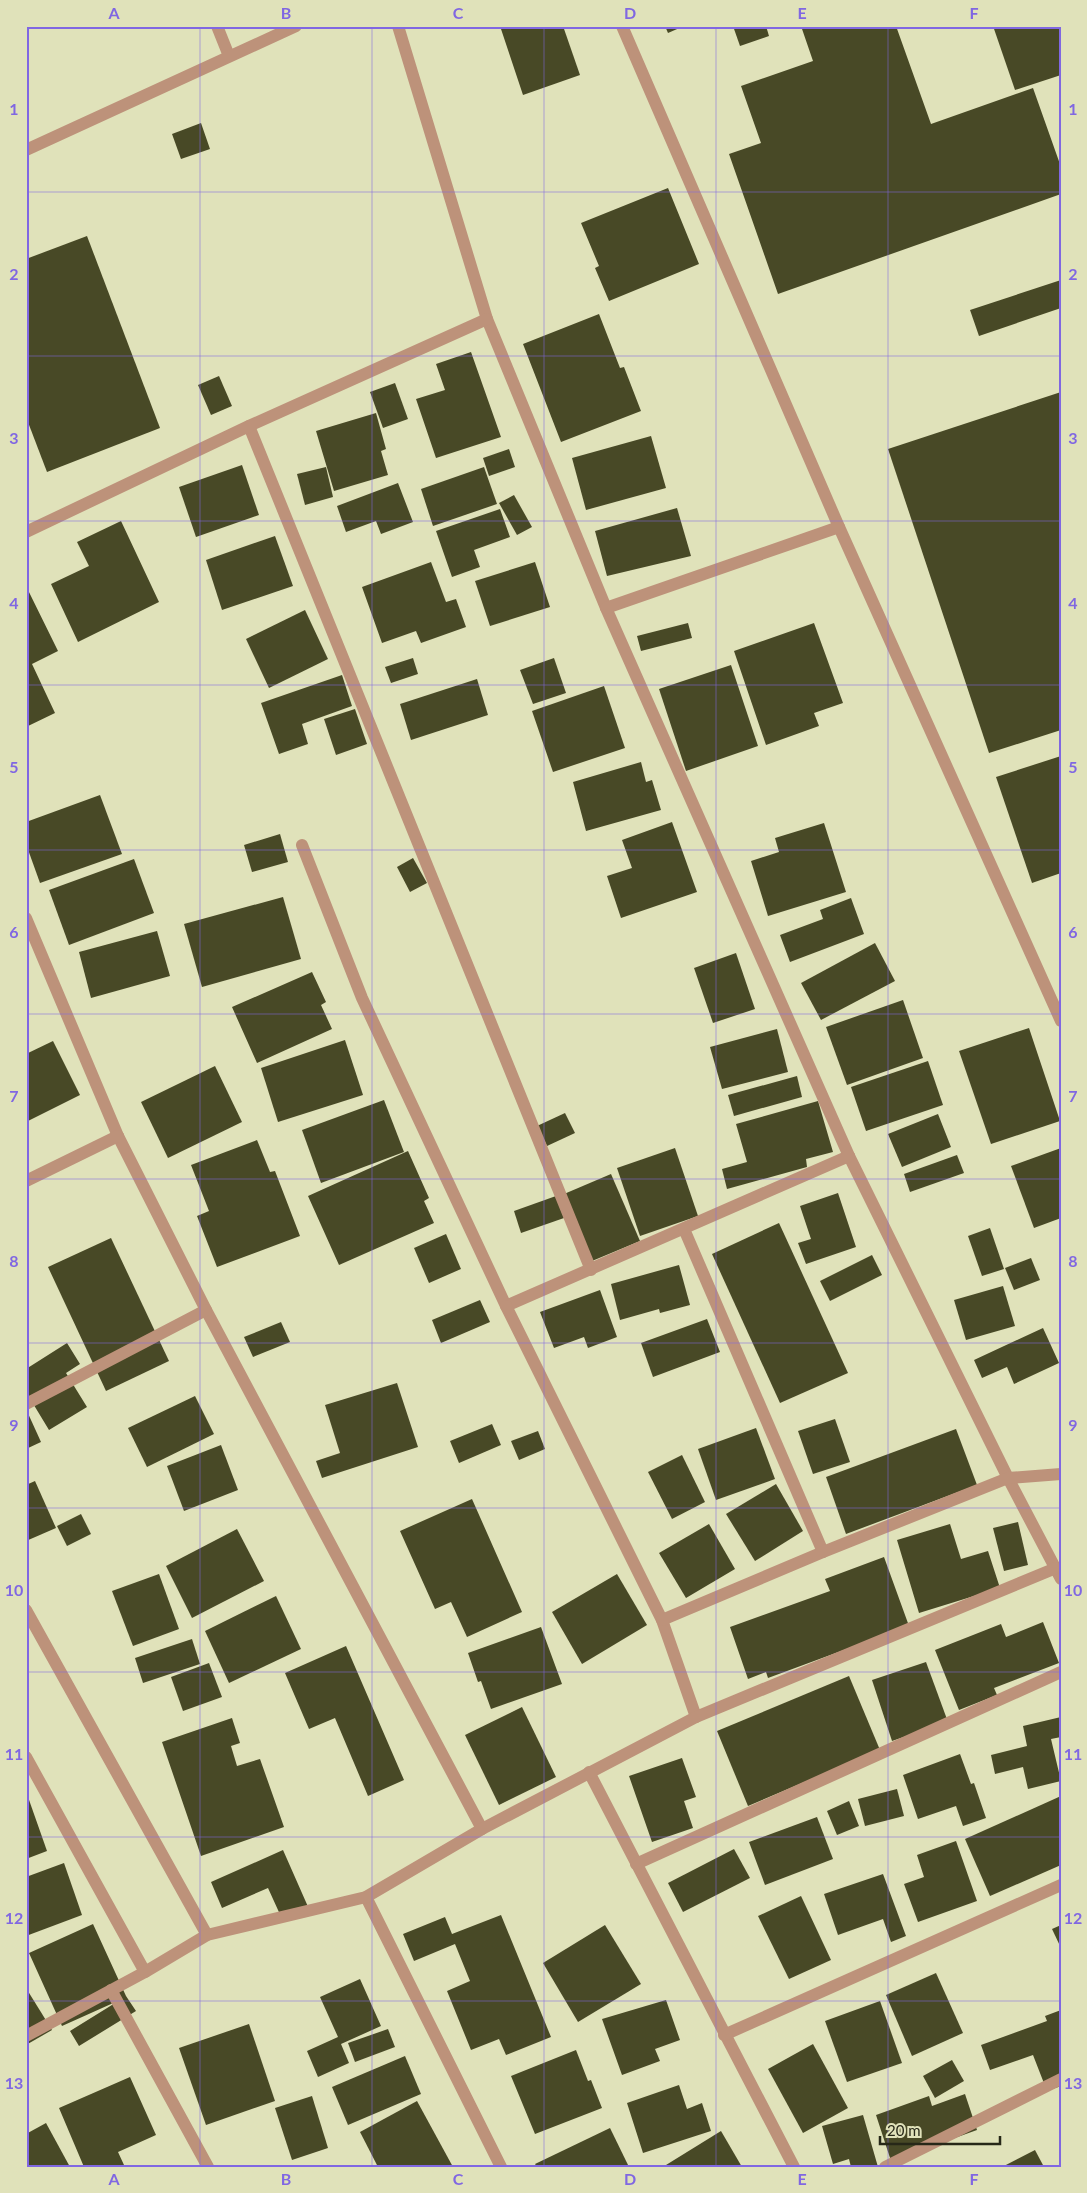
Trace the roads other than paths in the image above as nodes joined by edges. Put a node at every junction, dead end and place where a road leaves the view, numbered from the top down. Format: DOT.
graph roads {
  1 [pos="217,26"];
  2 [pos="296,26"];
  3 [pos="398,26"];
  4 [pos="622,26"];
  5 [pos="228,56"];
  6 [pos="26,150"];
  7 [pos="487,318"];
  8 [pos="249,426"];
  9 [pos="839,527"];
  10 [pos="26,532"];
  11 [pos="606,608"];
  12 [pos="302,845"];
  13 [pos="26,918"];
  14 [pos="1061,1021"];
  15 [pos="118,1136"];
  16 [pos="849,1156"];
  17 [pos="26,1182"];
  18 [pos="684,1229"];
  19 [pos="591,1270"];
  20 [pos="506,1306"];
  21 [pos="206,1310"];
  22 [pos="26,1404"];
  23 [pos="1061,1474"];
  24 [pos="1008,1478"];
  25 [pos="823,1552"];
  26 [pos="1058,1574"];
  27 [pos="26,1610"];
  28 [pos="662,1620"];
  29 [pos="1061,1672"];
  30 [pos="696,1717"];
  31 [pos="26,1757"];
  32 [pos="588,1772"];
  33 [pos="482,1829"];
  34 [pos="636,1864"];
  35 [pos="1061,1885"];
  36 [pos="366,1897"];
  37 [pos="207,1935"];
  38 [pos="145,1972"];
  39 [pos="111,1990"];
  40 [pos="724,2035"];
  41 [pos="26,2036"];
  42 [pos="1061,2079"];
  43 [pos="208,2167"];
  44 [pos="501,2167"];
  45 [pos="794,2167"];
  46 [pos="885,2167"];
  1 -- 5 [label="street"];
  2 -- 5 [label="street"];
  3 -- 7 [label="street"];
  4 -- 9 [label="street"];
  5 -- 6 [label="street"];
  7 -- 8 [label="street"];
  7 -- 11 [label="street"];
  8 -- 10 [label="street"];
  8 -- 19 [label="street"];
  9 -- 11 [label="street"];
  9 -- 14 [label="street"];
  11 -- 16 [label="street"];
  12 -- 20 [label="street"];
  13 -- 15 [label="street"];
  15 -- 17 [label="street"];
  15 -- 21 [label="street"];
  16 -- 18 [label="street"];
  16 -- 24 [label="street"];
  18 -- 19 [label="street"];
  18 -- 25 [label="street"];
  19 -- 20 [label="street"];
  20 -- 28 [label="street"];
  21 -- 22 [label="street"];
  21 -- 33 [label="street"];
  23 -- 24 [label="street"];
  24 -- 25 [label="street"];
  24 -- 26 [label="street"];
  25 -- 28 [label="street"];
  26 -- 30 [label="street"];
  27 -- 37 [label="street"];
  28 -- 30 [label="street"];
  29 -- 34 [label="street"];
  30 -- 32 [label="street"];
  31 -- 38 [label="street"];
  32 -- 33 [label="street"];
  32 -- 34 [label="street"];
  33 -- 36 [label="street"];
  34 -- 40 [label="street"];
  35 -- 40 [label="street"];
  36 -- 37 [label="street"];
  36 -- 44 [label="street"];
  37 -- 38 [label="street"];
  38 -- 39 [label="street"];
  39 -- 41 [label="street"];
  39 -- 43 [label="street"];
  40 -- 45 [label="street"];
  42 -- 46 [label="street"];
}
